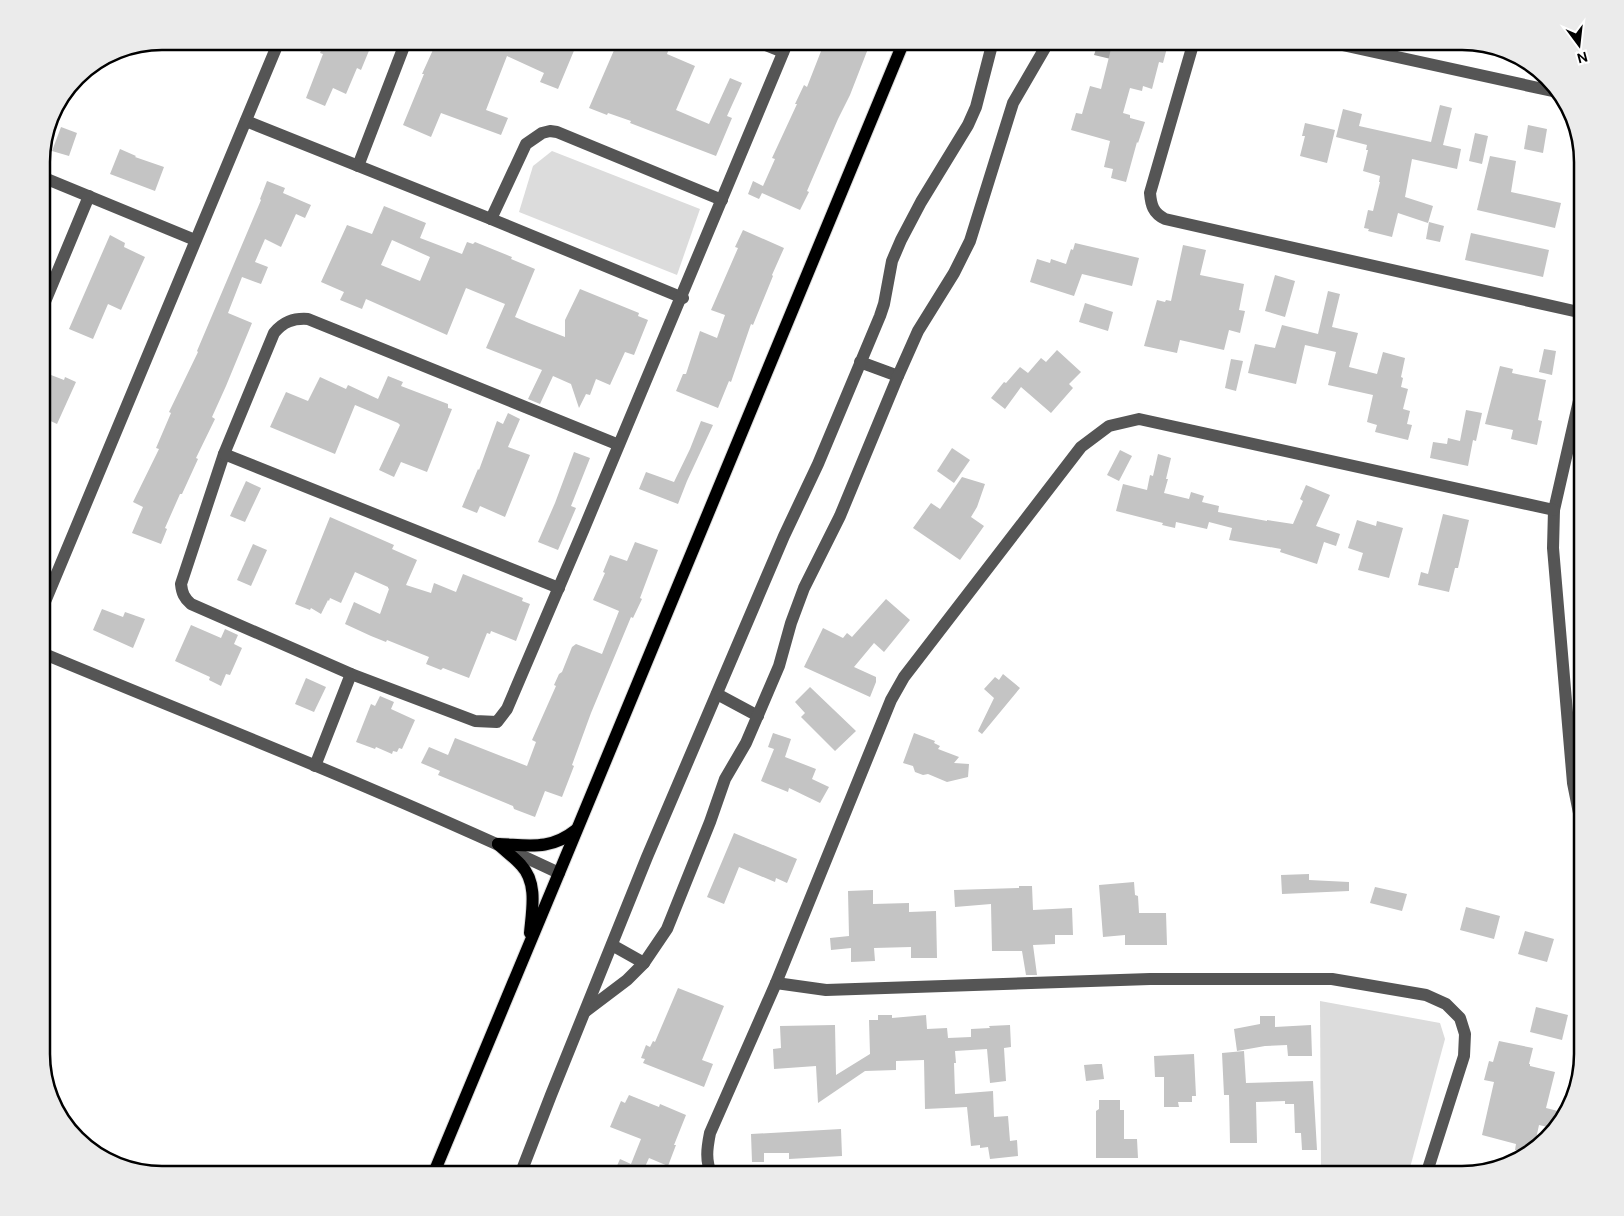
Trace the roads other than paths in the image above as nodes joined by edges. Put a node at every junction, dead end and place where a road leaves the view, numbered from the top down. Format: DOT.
graph roads {
  1 [pos="275,50"];
  2 [pos="403,50"];
  3 [pos="784,50"];
  4 [pos="900,50"];
  5 [pos="991,50"];
  6 [pos="1044,50"];
  7 [pos="1191,50"];
  8 [pos="1365,50"];
  9 [pos="1547,90"];
  10 [pos="246,120"];
  11 [pos="358,166"];
  12 [pos="50,179"];
  13 [pos="89,196"];
  14 [pos="722,200"];
  15 [pos="491,219"];
  16 [pos="195,240"];
  17 [pos="50,290"];
  18 [pos="682,298"];
  19 [pos="1574,311"];
  20 [pos="860,362"];
  21 [pos="898,376"];
  22 [pos="1574,422"];
  23 [pos="619,445"];
  24 [pos="224,454"];
  25 [pos="1554,510"];
  26 [pos="559,588"];
  27 [pos="50,590"];
  28 [pos="50,657"];
  29 [pos="351,674"];
  30 [pos="717,694"];
  31 [pos="758,716"];
  32 [pos="315,766"];
  33 [pos="1574,791"];
  34 [pos="577,830"];
  35 [pos="498,844"];
  36 [pos="560,872"];
  37 [pos="612,945"];
  38 [pos="529,946"];
  39 [pos="644,963"];
  40 [pos="776,983"];
  41 [pos="586,1011"];
  42 [pos="436,1166"];
  43 [pos="523,1166"];
  44 [pos="707,1166"];
  45 [pos="1429,1166"];
  1 -- 10 [label="street"];
  2 -- 11 [label="street"];
  3 -- 14 [label="street"];
  4 -- 34 [label="main road"];
  5 -- 20 [label="street"];
  6 -- 21 [label="street"];
  7 -- 19 [label="street"];
  8 -- 9 [label="street"];
  10 -- 11 [label="street"];
  10 -- 16 [label="street"];
  11 -- 15 [label="street"];
  12 -- 13 [label="street"];
  13 -- 16 [label="street"];
  13 -- 17 [label="street"];
  14 -- 15 [label="street"];
  14 -- 18 [label="street"];
  15 -- 18 [label="street"];
  16 -- 27 [label="street"];
  18 -- 23 [label="street"];
  20 -- 21 [label="street"];
  20 -- 30 [label="street"];
  21 -- 31 [label="street"];
  22 -- 25 [label="street"];
  23 -- 24 [label="street"];
  23 -- 26 [label="street"];
  24 -- 26 [label="street"];
  24 -- 29 [label="street"];
  25 -- 33 [label="street"];
  25 -- 40 [label="street"];
  26 -- 29 [label="street"];
  28 -- 32 [label="street"];
  29 -- 32 [label="street"];
  30 -- 31 [label="street"];
  30 -- 37 [label="street"];
  31 -- 39 [label="street"];
  32 -- 35 [label="street"];
  34 -- 35 [label="main road"];
  34 -- 36 [label="main road"];
  35 -- 36 [label="street"];
  35 -- 38 [label="main road"];
  36 -- 38 [label="main road"];
  37 -- 39 [label="street"];
  37 -- 41 [label="street"];
  38 -- 42 [label="main road"];
  39 -- 41 [label="street"];
  40 -- 44 [label="street"];
  40 -- 45 [label="street"];
  41 -- 43 [label="street"];
}
